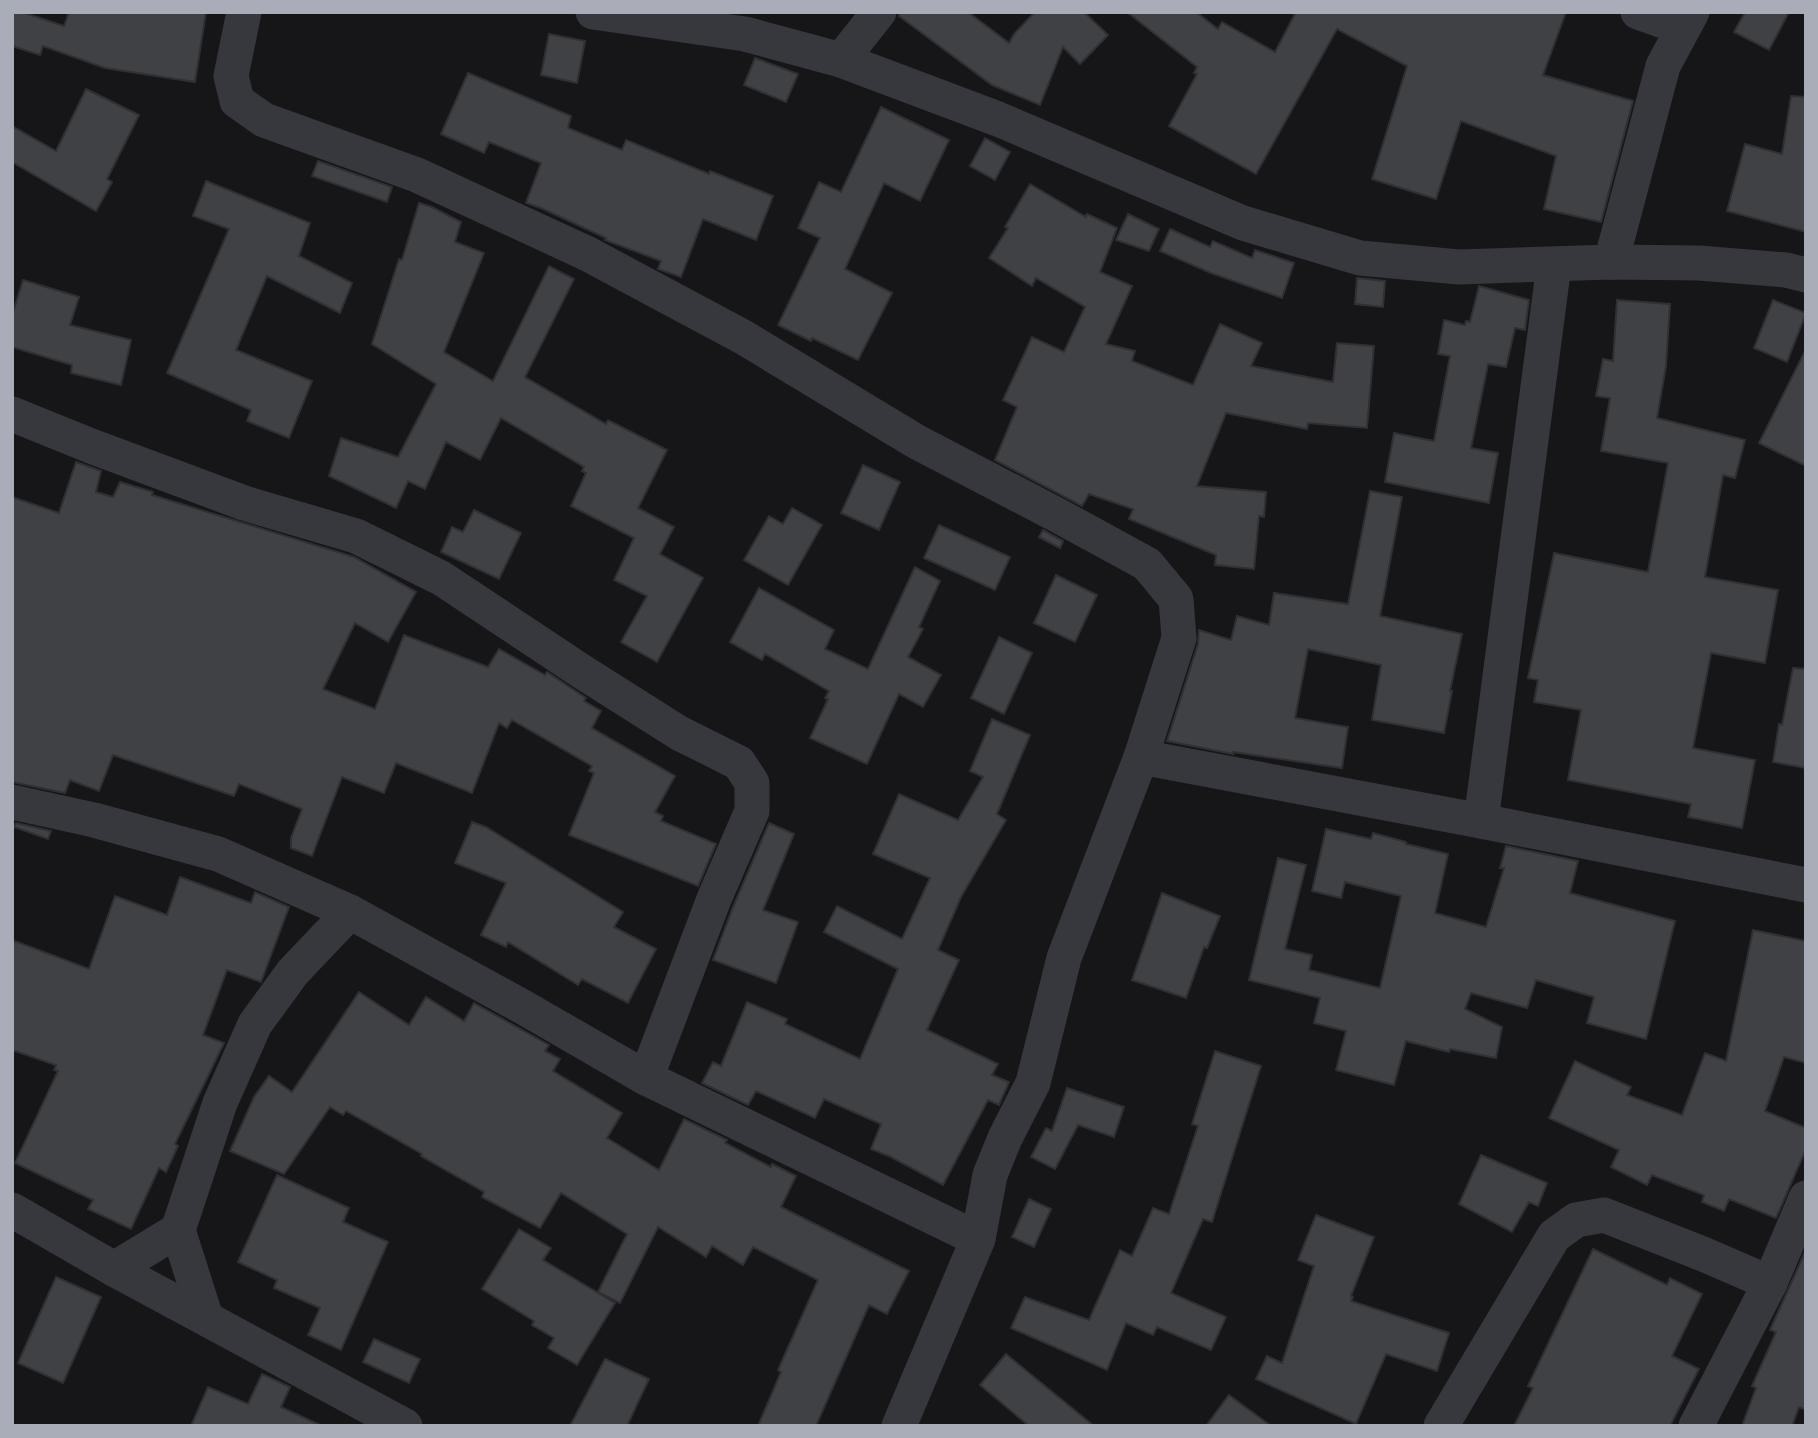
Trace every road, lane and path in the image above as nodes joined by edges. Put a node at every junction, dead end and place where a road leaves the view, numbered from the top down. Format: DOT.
graph roads {
  1 [pos="244,12"];
  2 [pos="593,12"];
  3 [pos="879,12"];
  4 [pos="1638,12"];
  5 [pos="1688,20"];
  6 [pos="841,60"];
  7 [pos="1611,262"];
  8 [pos="1553,265"];
  9 [pos="1806,275"];
  10 [pos="12,414"];
  11 [pos="1141,757"];
  12 [pos="12,802"];
  13 [pos="1481,821"];
  14 [pos="1806,885"];
  15 [pos="350,912"];
  16 [pos="646,1078"];
  17 [pos="1806,1198"];
  18 [pos="12,1210"];
  19 [pos="178,1230"];
  20 [pos="978,1239"];
  21 [pos="114,1269"];
  22 [pos="1770,1283"];
  23 [pos="206,1318"];
  24 [pos="402,1425"];
  25 [pos="899,1426"];
  26 [pos="1441,1426"];
  27 [pos="1696,1426"];
  1 -- 11 [label="street"];
  2 -- 6 [label="street"];
  3 -- 6 [label="street"];
  4 -- 5 [label="street"];
  5 -- 7 [label="street"];
  6 -- 8 [label="street"];
  7 -- 8 [label="street"];
  7 -- 9 [label="street"];
  8 -- 13 [label="street"];
  10 -- 16 [label="street"];
  11 -- 13 [label="street"];
  11 -- 20 [label="street"];
  12 -- 15 [label="street"];
  13 -- 14 [label="street"];
  15 -- 16 [label="street"];
  15 -- 19 [label="street"];
  16 -- 20 [label="street"];
  17 -- 22 [label="street"];
  18 -- 21 [label="street"];
  19 -- 21 [label="street"];
  19 -- 23 [label="street"];
  20 -- 25 [label="street"];
  21 -- 23 [label="street"];
  22 -- 26 [label="street"];
  22 -- 27 [label="street"];
  23 -- 24 [label="street"];
}
